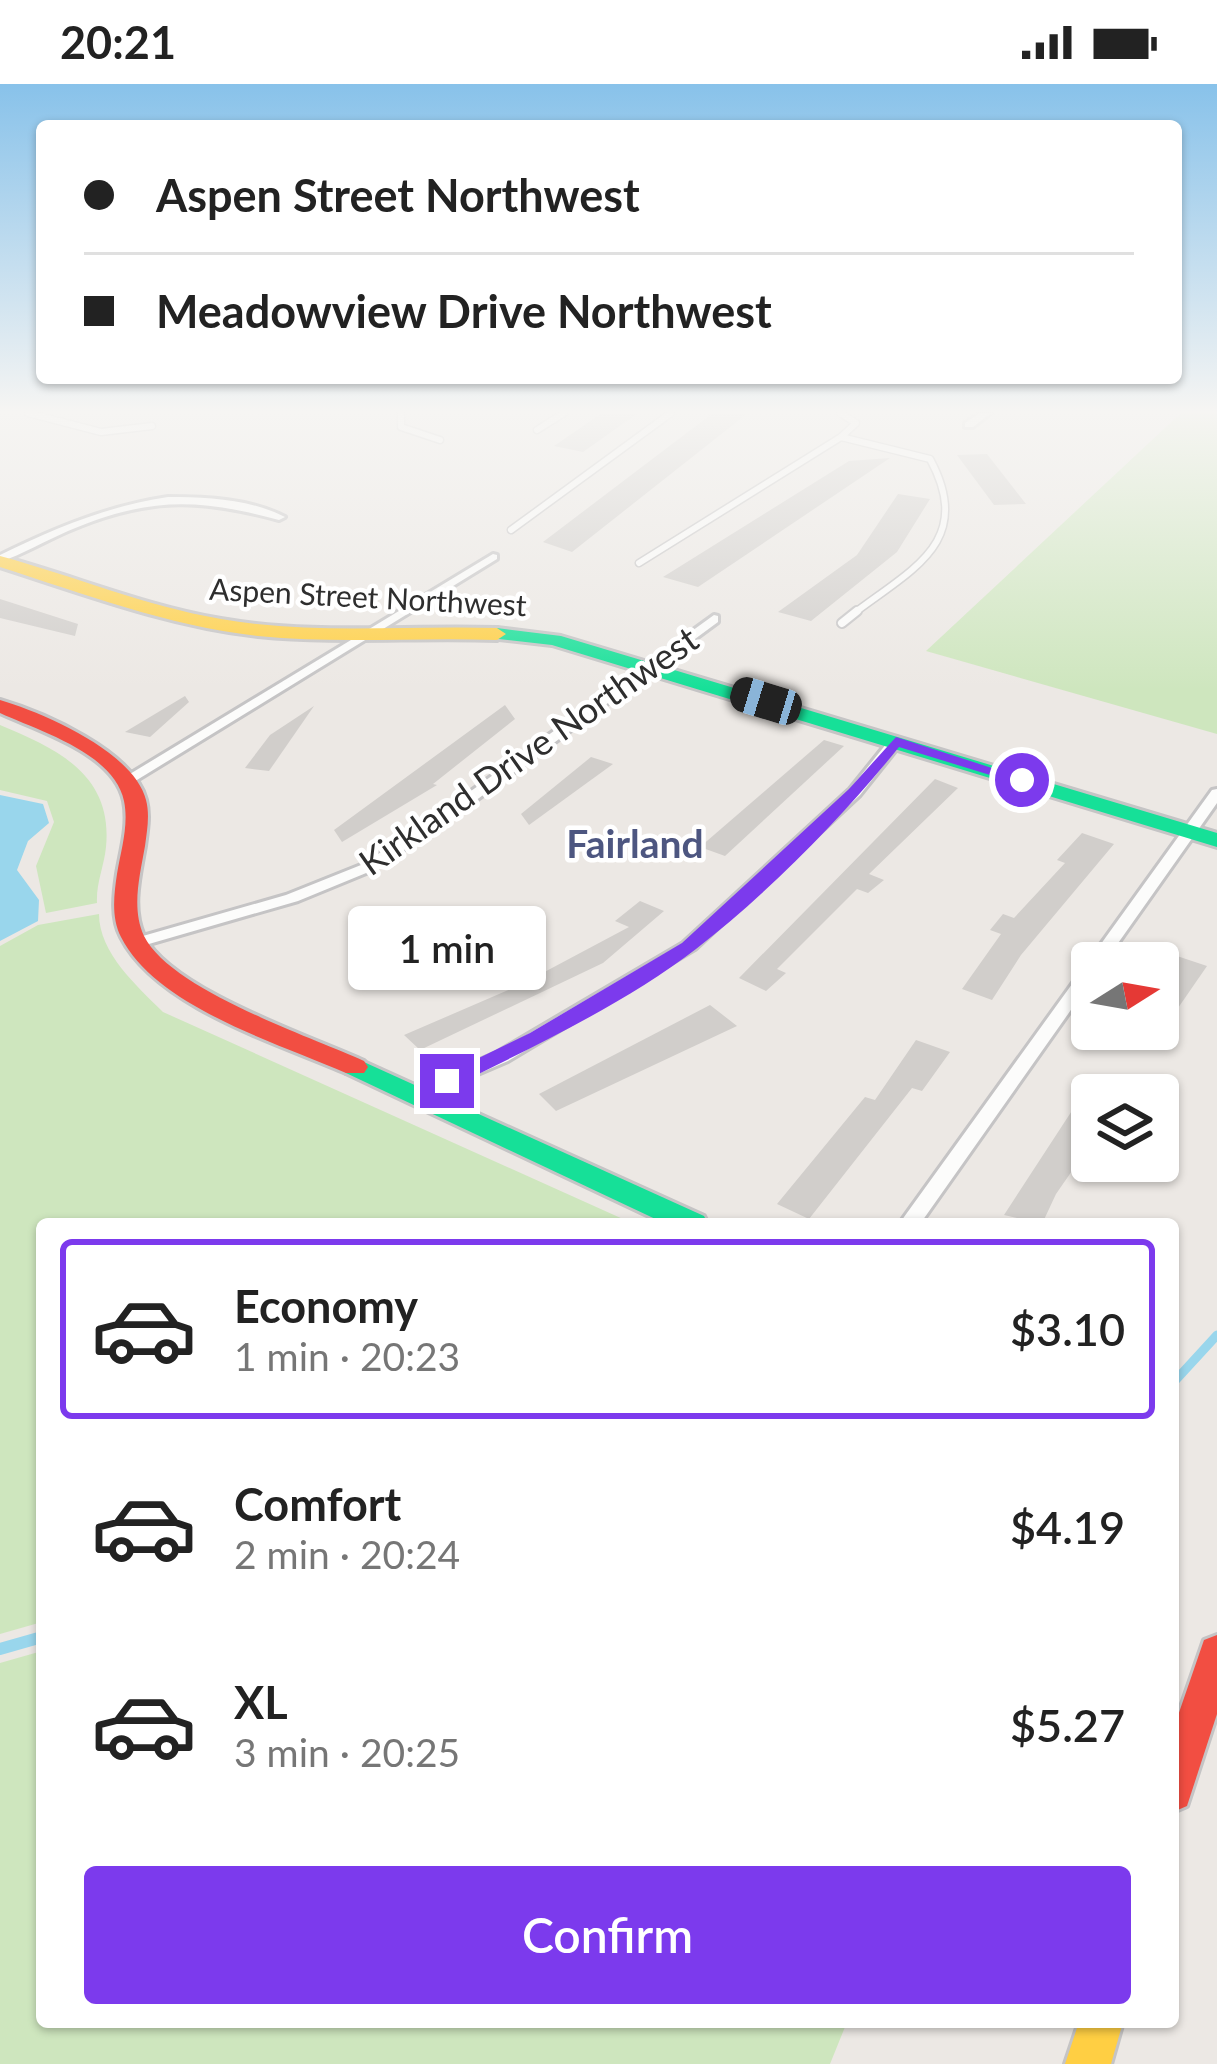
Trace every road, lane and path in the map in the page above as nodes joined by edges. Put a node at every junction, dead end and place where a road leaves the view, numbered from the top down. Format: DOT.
graph roads {
  1 [pos="124,505"];
  2 [pos="236,505"];
  3 [pos="545,505"];
  4 [pos="731,505"];
  5 [pos="953,505"];
  6 [pos="279,517"];
  7 [pos="511,530"];
  8 [pos="493,557"];
  9 [pos="0,560"];
  10 [pos="638,563"];
  11 [pos="714,619"];
  12 [pos="842,623"];
  13 [pos="371,632"];
  14 [pos="648,665"];
  15 [pos="0,706"];
  16 [pos="896,741"];
  17 [pos="127,780"];
  18 [pos="1217,793"];
  19 [pos="1190,832"];
  20 [pos="1217,840"];
  21 [pos="1111,942"];
  22 [pos="135,943"];
  23 [pos="1071,997"];
  24 [pos="416,1094"];
  25 [pos="680,1218"];
  26 [pos="913,1218"];
  27 [pos="1217,1652"];
  28 [pos="1179,1773"];
  29 [pos="1099,2028"];
  30 [pos="1088,2064"];
  1 -- 9 [label="street"];
  2 -- 6 [label="street"];
  3 -- 7 [label="lane"];
  4 -- 10 [label="lane"];
  5 -- 12 [label="lane"];
  8 -- 13 [label="street"];
  9 -- 13 [label="main road, Aspen Street Northwest"];
  11 -- 14 [label="street, Kirkland Drive Northwest"];
  13 -- 14 [label="main road, Aspen Street Northwest"];
  13 -- 17 [label="street"];
  14 -- 16 [label="main road, Aspen Street Northwest"];
  14 -- 22 [label="street, Kirkland Drive Northwest"];
  15 -- 17 [label="main road"];
  16 -- 19 [label="main road, Aspen Street Northwest"];
  16 -- 24 [label="street"];
  17 -- 22 [label="main road"];
  18 -- 19 [label="street"];
  19 -- 20 [label="main road, Aspen Street Northwest"];
  19 -- 21 [label="street"];
  22 -- 24 [label="main road"];
  23 -- 26 [label="street"];
  24 -- 25 [label="main road"];
  27 -- 28 [label="main road"];
  29 -- 30 [label="main road"];
}
